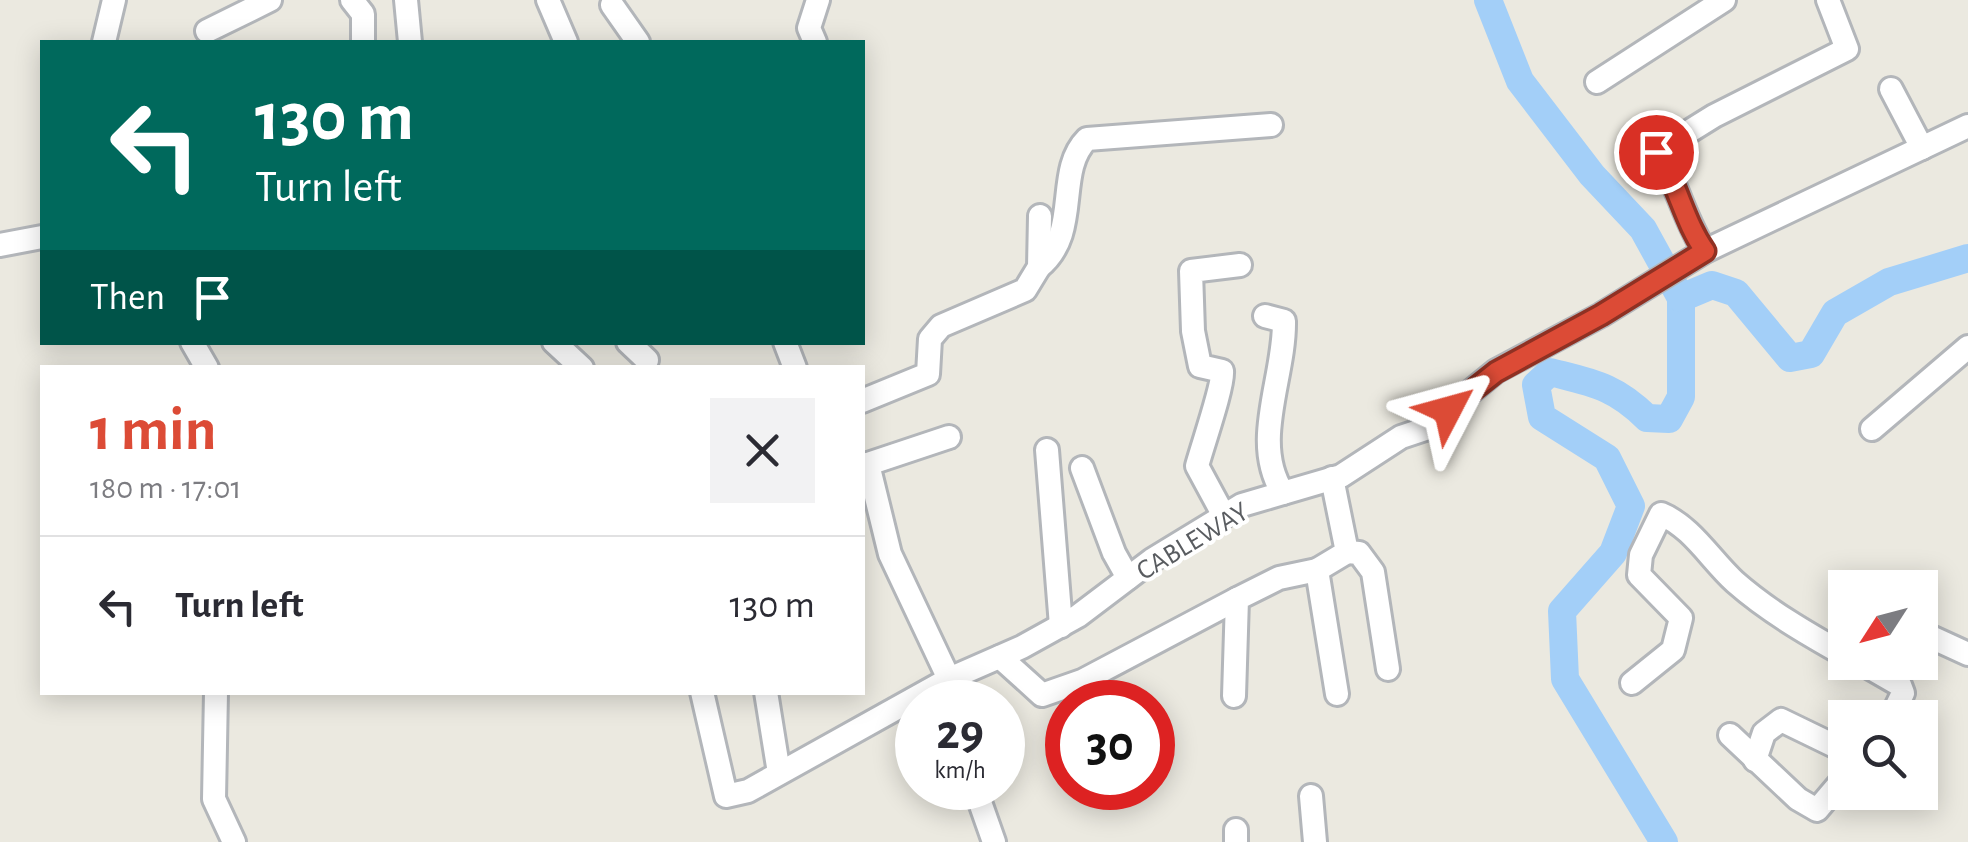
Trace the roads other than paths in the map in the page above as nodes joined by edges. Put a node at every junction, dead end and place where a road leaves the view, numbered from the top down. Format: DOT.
graph roads {
  1 [pos="89,0"];
  2 [pos="270,0"];
  3 [pos="352,0"];
  4 [pos="406,0"];
  5 [pos="548,0"];
  6 [pos="818,0"];
  7 [pos="1724,0"];
  8 [pos="1828,0"];
  9 [pos="612,5"];
  10 [pos="112,6"];
  11 [pos="208,31"];
  12 [pos="104,40"];
  13 [pos="363,40"];
  14 [pos="410,40"];
  15 [pos="565,40"];
  16 [pos="637,40"];
  17 [pos="814,40"];
  18 [pos="1597,82"];
  19 [pos="1891,89"];
  20 [pos="1271,124"];
  21 [pos="1968,126"];
  22 [pos="1922,148"];
  23 [pos="1040,216"];
  24 [pos="40,237"];
  25 [pos="0,245"];
  26 [pos="1705,251"];
  27 [pos="1240,265"];
  28 [pos="1039,267"];
  29 [pos="1265,316"];
  30 [pos="557,345"];
  31 [pos="631,345"];
  32 [pos="1968,347"];
  33 [pos="647,360"];
  34 [pos="579,365"];
  35 [pos="865,400"];
  36 [pos="1872,429"];
  37 [pos="950,436"];
  38 [pos="1047,450"];
  39 [pos="865,465"];
  40 [pos="1082,468"];
  41 [pos="1332,478"];
  42 [pos="1283,493"];
  43 [pos="1224,516"];
  44 [pos="1347,552"];
  45 [pos="1318,570"];
  46 [pos="1128,578"];
  47 [pos="1237,600"];
  48 [pos="1061,626"];
  49 [pos="1938,640"];
  50 [pos="1828,644"];
  51 [pos="1968,654"];
  52 [pos="1000,657"];
  53 [pos="1388,669"];
  54 [pos="950,679"];
  55 [pos="1892,680"];
  56 [pos="1632,683"];
  57 [pos="1337,694"];
  58 [pos="216,695"];
  59 [pos="703,695"];
  60 [pos="767,695"];
  61 [pos="1234,696"];
  62 [pos="1899,700"];
  63 [pos="1730,735"];
  64 [pos="1828,744"];
  65 [pos="1755,760"];
  66 [pos="780,774"];
  67 [pos="1311,796"];
  68 [pos="1828,797"];
  69 [pos="983,810"];
  70 [pos="234,842"];
  71 [pos="994,842"];
  72 [pos="1315,842"];
  1 -- 10 [label="street"];
  2 -- 11 [label="street"];
  3 -- 13 [label="street"];
  4 -- 14 [label="street"];
  5 -- 15 [label="street"];
  6 -- 17 [label="street"];
  7 -- 18 [label="street"];
  8 -- 26 [label="street"];
  9 -- 16 [label="street"];
  10 -- 12 [label="street"];
  19 -- 22 [label="street"];
  20 -- 28 [label="street"];
  21 -- 22 [label="street, CABLEWAY"];
  22 -- 26 [label="street, CABLEWAY"];
  23 -- 28 [label="street"];
  24 -- 25 [label="street"];
  26 -- 41 [label="street, CABLEWAY"];
  27 -- 43 [label="street"];
  28 -- 35 [label="street"];
  29 -- 42 [label="street"];
  30 -- 34 [label="street"];
  31 -- 33 [label="street"];
  32 -- 36 [label="street"];
  37 -- 39 [label="street"];
  38 -- 48 [label="street"];
  39 -- 54 [label="street"];
  40 -- 46 [label="street"];
  41 -- 42 [label="street, CABLEWAY"];
  41 -- 44 [label="street"];
  42 -- 43 [label="street, CABLEWAY"];
  43 -- 46 [label="street, CABLEWAY"];
  44 -- 45 [label="street"];
  44 -- 53 [label="street"];
  45 -- 47 [label="street"];
  45 -- 57 [label="street"];
  46 -- 48 [label="street, CABLEWAY"];
  47 -- 52 [label="street"];
  47 -- 61 [label="street"];
  48 -- 52 [label="street, CABLEWAY"];
  49 -- 51 [label="street"];
  50 -- 56 [label="street"];
  52 -- 54 [label="street, CABLEWAY"];
  54 -- 66 [label="street, CABLEWAY"];
  55 -- 62 [label="street"];
  58 -- 70 [label="street"];
  59 -- 66 [label="street, CABLEWAY"];
  60 -- 66 [label="street"];
  63 -- 65 [label="street"];
  64 -- 65 [label="street"];
  65 -- 68 [label="street"];
  67 -- 72 [label="street"];
  69 -- 71 [label="street"];
}
